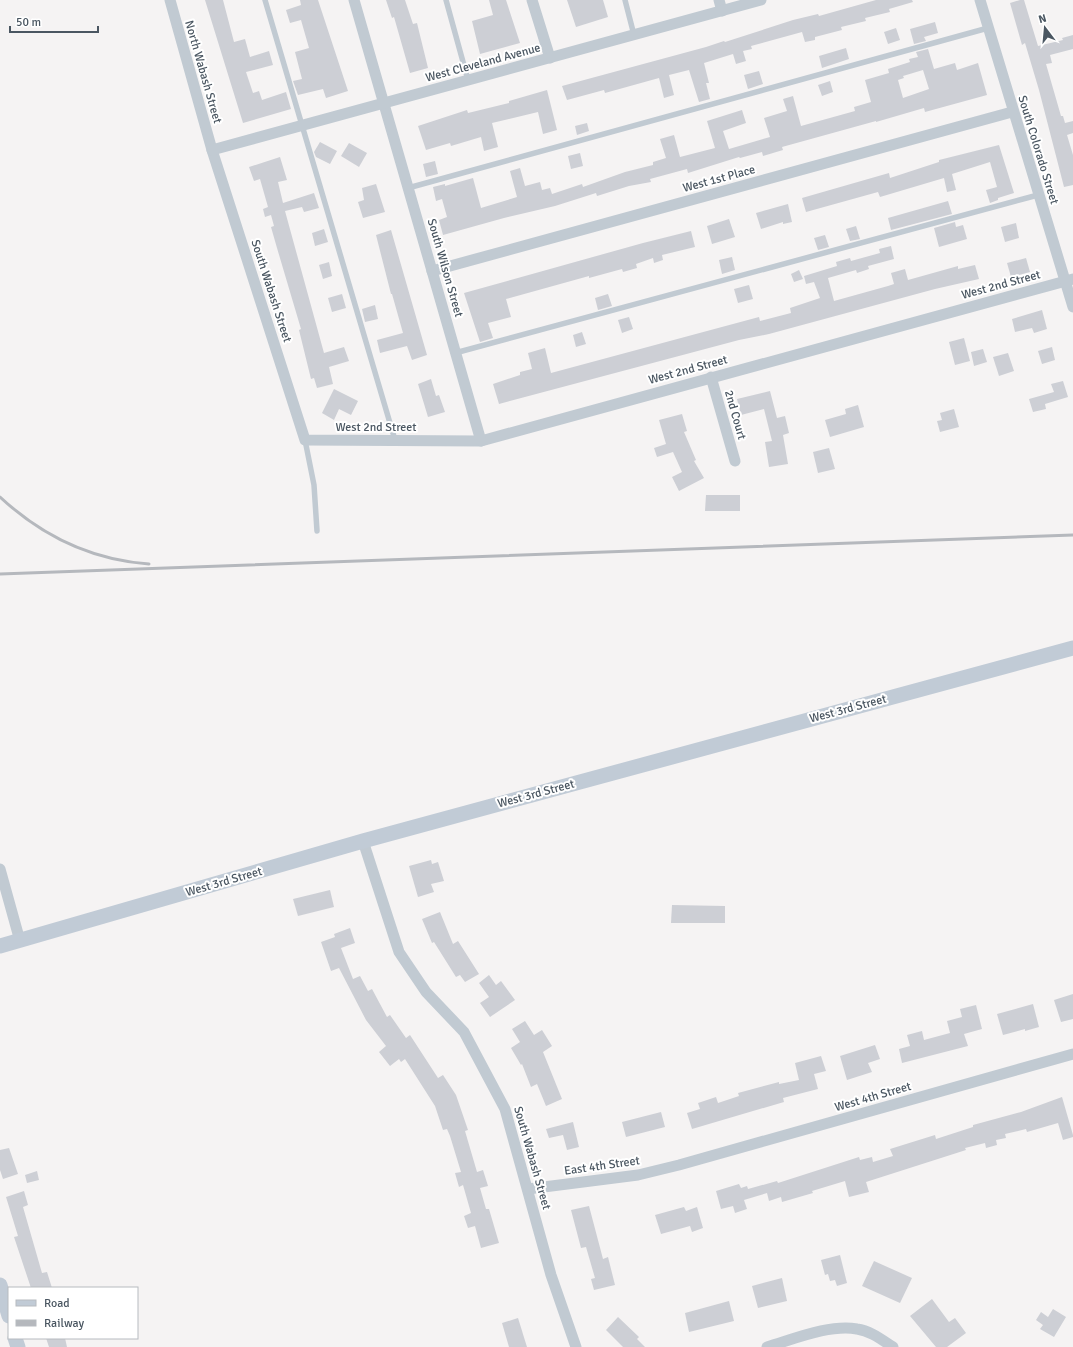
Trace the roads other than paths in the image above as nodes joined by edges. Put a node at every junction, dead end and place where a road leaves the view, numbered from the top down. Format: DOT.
graph roads {
  1 [pos="170,0"];
  2 [pos="265,0"];
  3 [pos="354,0"];
  4 [pos="446,0"];
  5 [pos="532,0"];
  6 [pos="625,0"];
  7 [pos="761,0"];
  8 [pos="980,0"];
  9 [pos="721,5"];
  10 [pos="988,28"];
  11 [pos="634,35"];
  12 [pos="550,58"];
  13 [pos="468,80"];
  14 [pos="383,104"];
  15 [pos="1012,112"];
  16 [pos="302,126"];
  17 [pos="212,150"];
  18 [pos="408,188"];
  19 [pos="1038,195"];
  20 [pos="432,271"];
  21 [pos="1069,280"];
  22 [pos="1073,307"];
  23 [pos="456,353"];
  24 [pos="711,377"];
  25 [pos="305,440"];
  26 [pos="396,440"];
  27 [pos="481,440"];
  28 [pos="735,461"];
  29 [pos="317,531"];
  30 [pos="1073,648"];
  31 [pos="364,841"];
  32 [pos="0,869"];
  33 [pos="20,941"];
  34 [pos="0,946"];
  35 [pos="1073,1054"];
  36 [pos="679,1165"];
  37 [pos="528,1189"];
  38 [pos="0,1285"];
  39 [pos="8,1313"];
  40 [pos="576,1347"];
  41 [pos="767,1347"];
  42 [pos="893,1347"];
  1 -- 17 [label="street, North Wabash Street"];
  2 -- 16 [label="lane"];
  3 -- 14 [label="street, South Wilson Street"];
  4 -- 13 [label="lane"];
  5 -- 12 [label="street"];
  6 -- 11 [label="lane"];
  7 -- 9 [label="street, West Cleveland Avenue"];
  8 -- 10 [label="street, South Colorado Street"];
  9 -- 11 [label="street, West Cleveland Avenue"];
  10 -- 15 [label="street, South Colorado Street"];
  10 -- 18 [label="lane"];
  11 -- 12 [label="street, West Cleveland Avenue"];
  12 -- 13 [label="street, West Cleveland Avenue"];
  13 -- 14 [label="street, West Cleveland Avenue"];
  14 -- 16 [label="street, West Cleveland Avenue"];
  14 -- 18 [label="street, South Wilson Street"];
  15 -- 19 [label="street, South Colorado Street"];
  15 -- 20 [label="street, West 1st Place"];
  16 -- 17 [label="street, West Cleveland Avenue"];
  16 -- 26 [label="lane"];
  17 -- 25 [label="street, South Wabash Street"];
  18 -- 20 [label="street, South Wilson Street"];
  19 -- 21 [label="street, South Colorado Street"];
  19 -- 23 [label="lane"];
  20 -- 23 [label="street, South Wilson Street"];
  21 -- 22 [label="street, South Colorado Street"];
  21 -- 24 [label="street, West 2nd Street"];
  23 -- 27 [label="street, South Wilson Street"];
  24 -- 27 [label="street, West 2nd Street"];
  24 -- 28 [label="street, 2nd Court"];
  25 -- 26 [label="street, West 2nd Street"];
  25 -- 29 [label="lane"];
  26 -- 27 [label="street, West 2nd Street"];
  30 -- 31 [label="street, West 3rd Street"];
  31 -- 33 [label="street, West 3rd Street"];
  31 -- 37 [label="street, South Wabash Street"];
  32 -- 33 [label="street"];
  33 -- 34 [label="street, West 3rd Street"];
  35 -- 36 [label="street, West 4th Street"];
  36 -- 37 [label="street, East 4th Street"];
  37 -- 40 [label="street, South Wabash Street"];
  38 -- 39 [label="street"];
  41 -- 42 [label="street"];
}
